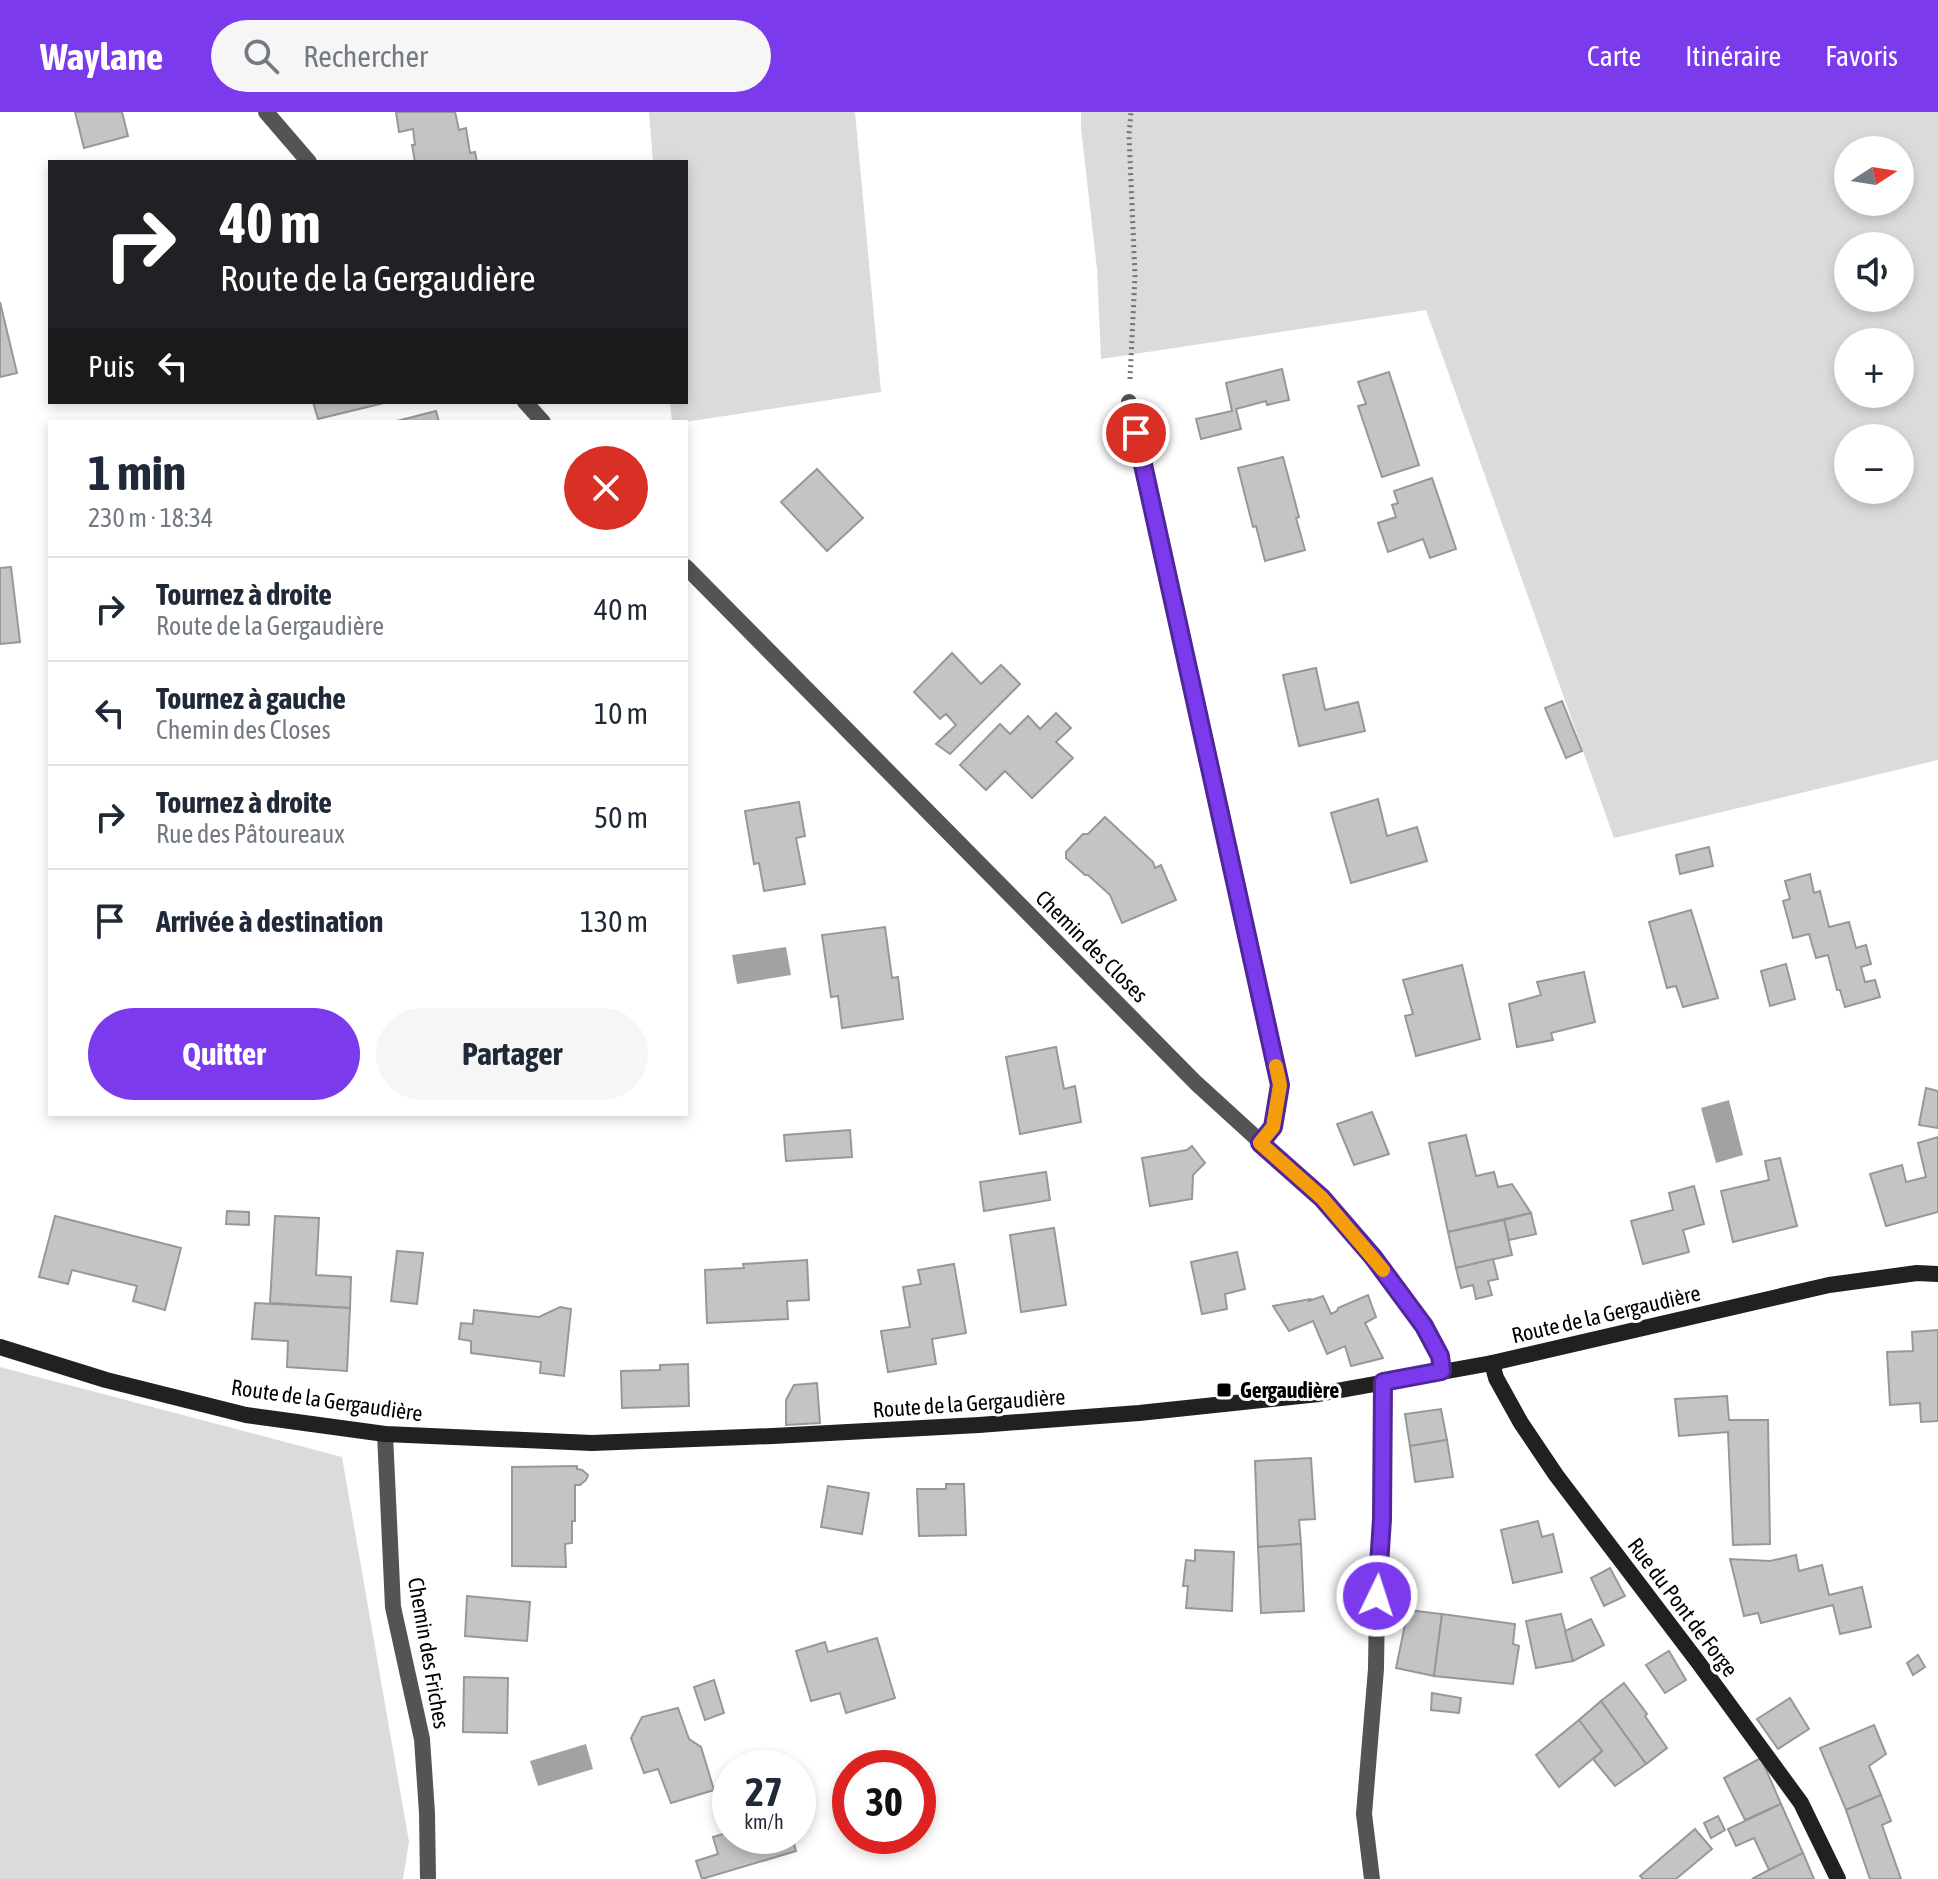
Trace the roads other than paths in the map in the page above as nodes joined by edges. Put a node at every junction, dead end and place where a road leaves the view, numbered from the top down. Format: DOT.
graph roads {
  1 [pos="266,112"];
  2 [pos="307,160"];
  3 [pos="1129,402"];
  4 [pos="527,404"];
  5 [pos="541,420"];
  6 [pos="688,569"];
  7 [pos="1260,1143"];
  8 [pos="1938,1274"];
  9 [pos="0,1347"];
  10 [pos="1492,1363"];
  11 [pos="1442,1371"];
  12 [pos="1383,1382"];
  13 [pos="385,1434"];
  14 [pos="428,1879"];
  15 [pos="1372,1879"];
  16 [pos="1838,1879"];
  1 -- 2 [label="street"];
  3 -- 7 [label="street"];
  4 -- 5 [label="street"];
  6 -- 7 [label="street, Chemin des Closes"];
  7 -- 11 [label="street, Chemin des Closes"];
  8 -- 10 [label="street, Route de la Gergaudière"];
  9 -- 13 [label="street, Route de la Gergaudière"];
  10 -- 11 [label="street, Route de la Gergaudière"];
  10 -- 16 [label="street, Rue du Pont de Forge"];
  11 -- 12 [label="street, Route de la Gergaudière"];
  12 -- 13 [label="street, Route de la Gergaudière"];
  12 -- 15 [label="street"];
  13 -- 14 [label="street, Chemin des Friches"];
}
